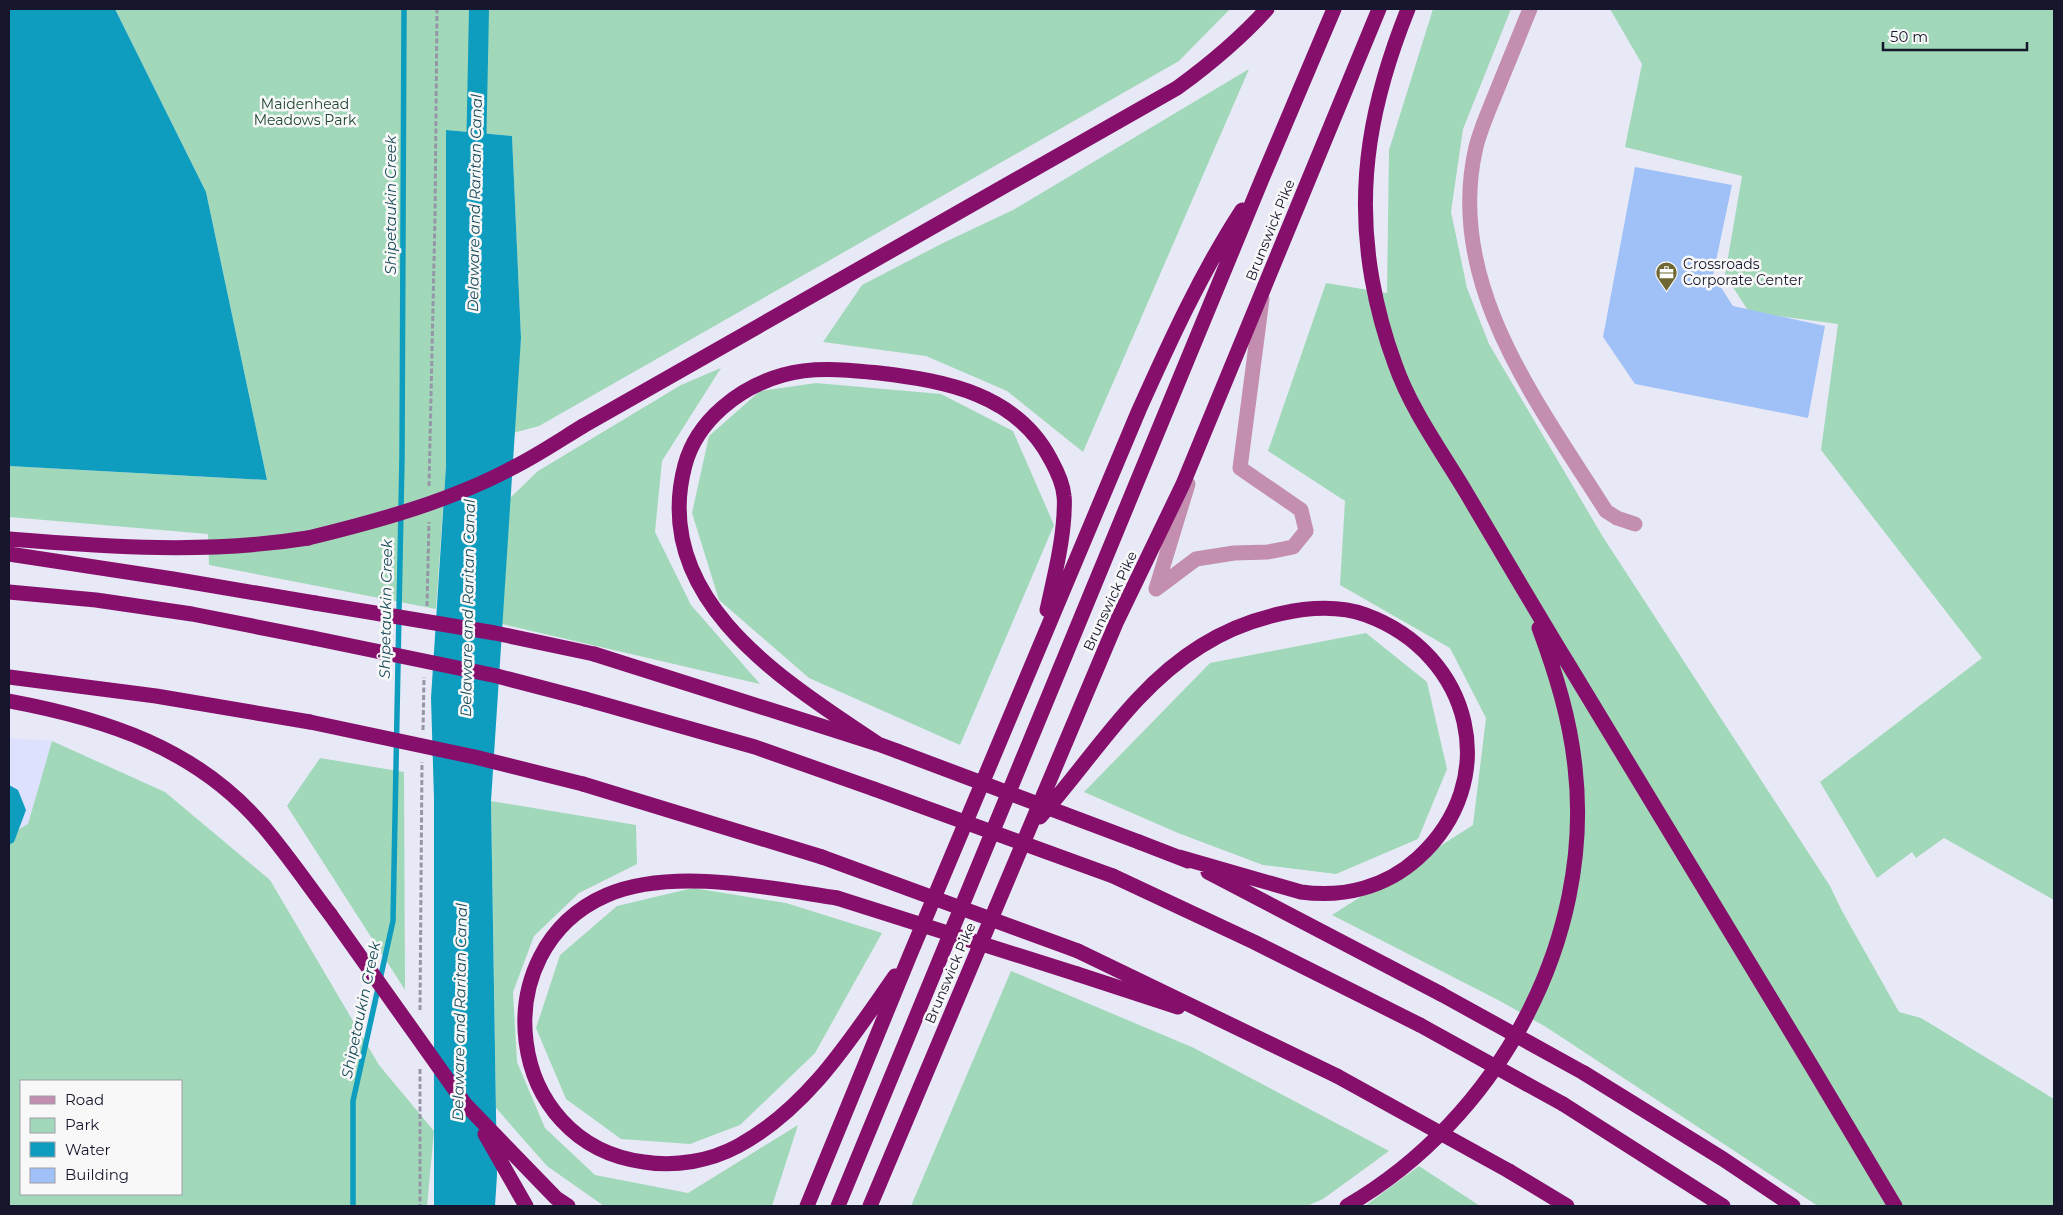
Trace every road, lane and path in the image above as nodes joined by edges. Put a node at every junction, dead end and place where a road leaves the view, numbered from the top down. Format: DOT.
graph roads {
  1 [pos="1267,9"];
  2 [pos="1334,9"];
  3 [pos="1379,9"];
  4 [pos="1408,9"];
  5 [pos="1530,9"];
  6 [pos="1262,179"];
  7 [pos="1263,290"];
  8 [pos="1200,442"];
  9 [pos="1635,524"];
  10 [pos="9,539"];
  11 [pos="9,554"];
  12 [pos="1522,587"];
  13 [pos="9,592"];
  14 [pos="1038,649"];
  15 [pos="9,677"];
  16 [pos="9,701"];
  17 [pos="878,744"];
  18 [pos="1027,831"];
  19 [pos="1179,857"];
  20 [pos="910,955"];
  21 [pos="1240,1028"];
  22 [pos="465,1104"];
  23 [pos="526,1206"];
  24 [pos="568,1206"];
  25 [pos="807,1206"];
  26 [pos="838,1206"];
  27 [pos="870,1206"];
  28 [pos="1347,1206"];
  29 [pos="1567,1206"];
  30 [pos="1723,1206"];
  31 [pos="1792,1206"];
  32 [pos="1895,1206"];
  1 -- 10 [label="highway, bridge"];
  2 -- 6 [label="highway, Brunswick Pike"];
  3 -- 7 [label="highway, Brunswick Pike"];
  4 -- 12 [label="highway"];
  5 -- 9 [label="lane"];
  6 -- 14 [label="highway"];
  6 -- 26 [label="highway, Brunswick Pike"];
  7 -- 8 [label="highway, Brunswick Pike"];
  7 -- 8 [label="lane"];
  8 -- 18 [label="highway, Brunswick Pike"];
  11 -- 17 [label="highway, bridge"];
  12 -- 28 [label="highway"];
  12 -- 32 [label="highway"];
  13 -- 30 [label="highway, bridge"];
  14 -- 17 [label="highway"];
  14 -- 20 [label="highway"];
  15 -- 21 [label="highway, bridge"];
  16 -- 22 [label="highway, bridge"];
  17 -- 19 [label="highway, bridge"];
  18 -- 19 [label="highway"];
  18 -- 27 [label="highway, Brunswick Pike"];
  19 -- 31 [label="highway, bridge"];
  20 -- 21 [label="highway, bridge"];
  20 -- 25 [label="highway"];
  21 -- 29 [label="highway, bridge"];
  22 -- 23 [label="highway"];
  22 -- 24 [label="highway"];
}
